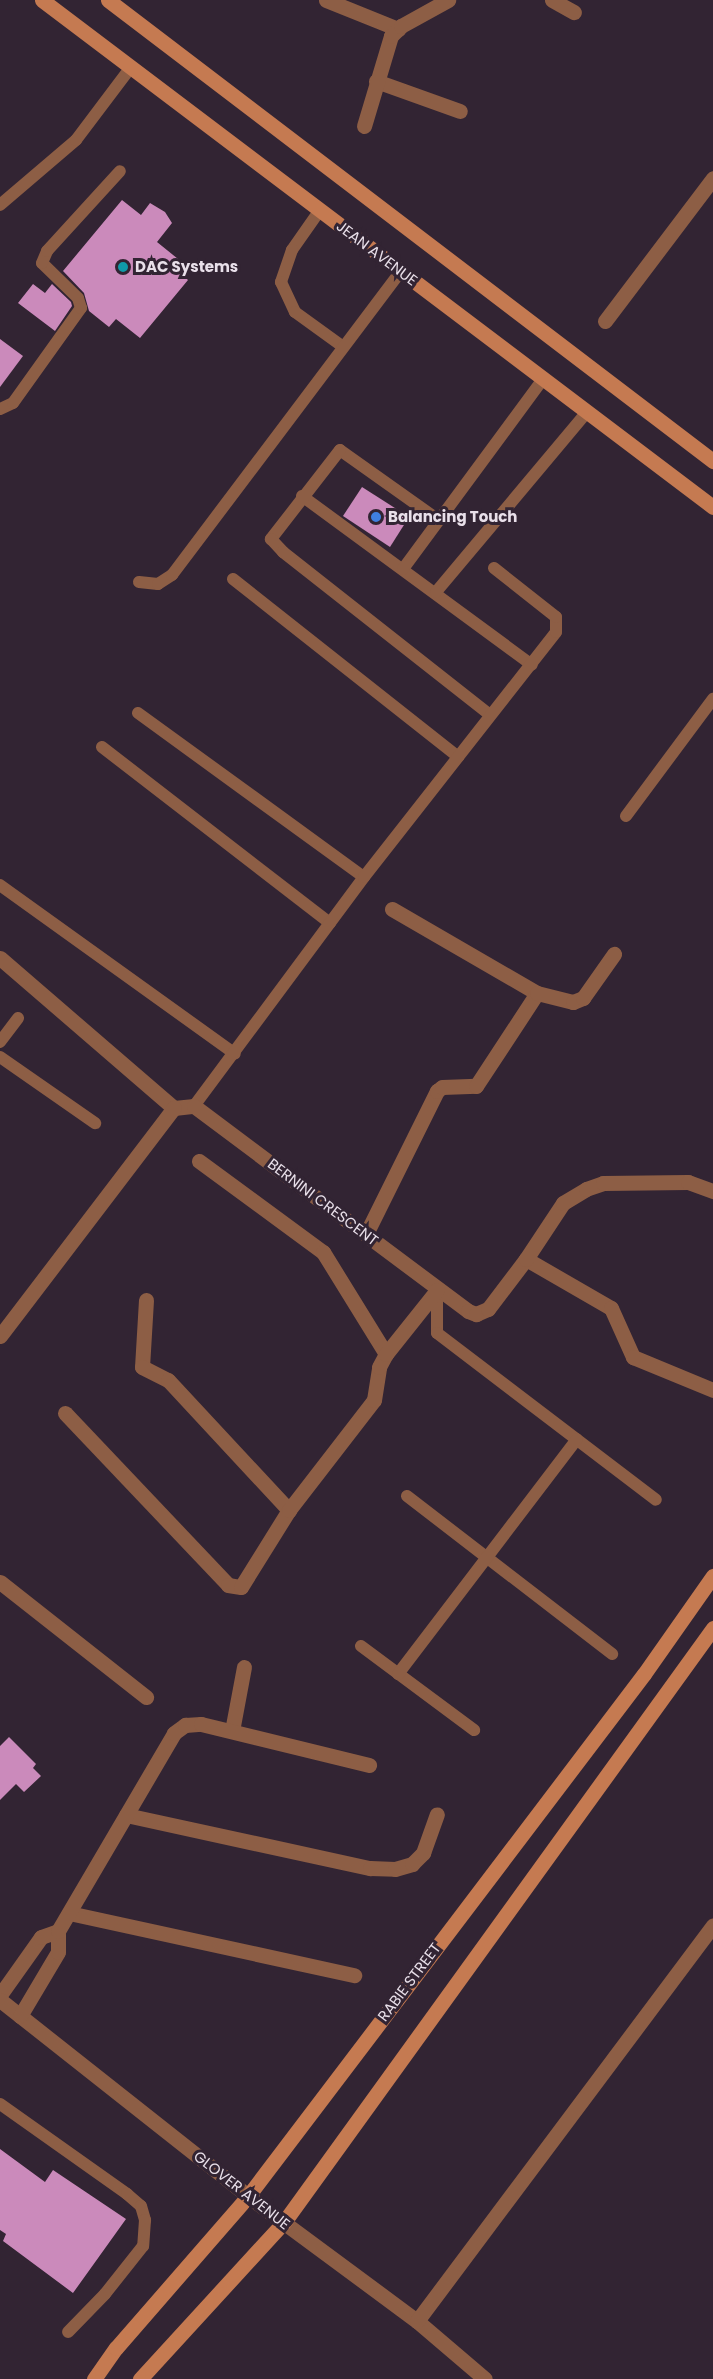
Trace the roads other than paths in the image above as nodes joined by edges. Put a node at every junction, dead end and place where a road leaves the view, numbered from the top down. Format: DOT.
graph roads {
  1 [pos="42,0"];
  2 [pos="108,0"];
  3 [pos="326,0"];
  4 [pos="448,0"];
  5 [pos="552,0"];
  6 [pos="574,12"];
  7 [pos="398,29"];
  8 [pos="130,67"];
  9 [pos="376,81"];
  10 [pos="460,111"];
  11 [pos="364,126"];
  12 [pos="120,171"];
  13 [pos="713,178"];
  14 [pos="0,205"];
  15 [pos="320,210"];
  16 [pos="401,271"];
  17 [pos="605,321"];
  18 [pos="342,346"];
  19 [pos="543,379"];
  20 [pos="0,409"];
  21 [pos="587,412"];
  22 [pos="713,461"];
  23 [pos="302,496"];
  24 [pos="713,507"];
  25 [pos="437,519"];
  26 [pos="494,568"];
  27 [pos="403,569"];
  28 [pos="233,579"];
  29 [pos="139,582"];
  30 [pos="435,592"];
  31 [pos="532,665"];
  32 [pos="713,699"];
  33 [pos="138,713"];
  34 [pos="490,715"];
  35 [pos="102,747"];
  36 [pos="458,756"];
  37 [pos="626,816"];
  38 [pos="364,877"];
  39 [pos="0,885"];
  40 [pos="392,909"];
  41 [pos="330,922"];
  42 [pos="614,954"];
  43 [pos="0,958"];
  44 [pos="537,993"];
  45 [pos="18,1018"];
  46 [pos="0,1042"];
  47 [pos="235,1054"];
  48 [pos="0,1057"];
  49 [pos="194,1106"];
  50 [pos="174,1108"];
  51 [pos="95,1123"];
  52 [pos="199,1161"];
  53 [pos="713,1191"];
  54 [pos="366,1234"];
  55 [pos="526,1259"];
  56 [pos="437,1290"];
  57 [pos="146,1300"];
  58 [pos="3,1327"];
  59 [pos="386,1354"];
  60 [pos="713,1390"];
  61 [pos="65,1413"];
  62 [pos="577,1439"];
  63 [pos="407,1496"];
  64 [pos="656,1500"];
  65 [pos="289,1510"];
  66 [pos="487,1558"];
  67 [pos="713,1576"];
  68 [pos="0,1582"];
  69 [pos="713,1628"];
  70 [pos="361,1646"];
  71 [pos="612,1654"];
  72 [pos="244,1668"];
  73 [pos="398,1674"];
  74 [pos="146,1697"];
  75 [pos="474,1730"];
  76 [pos="232,1731"];
  77 [pos="369,1765"];
  78 [pos="437,1814"];
  79 [pos="126,1815"];
  80 [pos="69,1913"];
  81 [pos="713,1925"];
  82 [pos="58,1931"];
  83 [pos="354,1975"];
  84 [pos="0,1998"];
  85 [pos="20,2016"];
  86 [pos="0,2104"];
  87 [pos="248,2196"];
  88 [pos="284,2222"];
  89 [pos="417,2321"];
  90 [pos="68,2332"];
  91 [pos="94,2379"];
  92 [pos="140,2379"];
  93 [pos="484,2379"];
  1 -- 8 [label="main road, JEAN AVENUE"];
  2 -- 22 [label="main road"];
  3 -- 7 [label="street"];
  4 -- 7 [label="street"];
  5 -- 6 [label="street"];
  7 -- 9 [label="street"];
  8 -- 14 [label="lane"];
  8 -- 15 [label="main road, JEAN AVENUE"];
  9 -- 10 [label="street"];
  9 -- 11 [label="street"];
  12 -- 20 [label="lane"];
  13 -- 17 [label="street"];
  15 -- 16 [label="main road, JEAN AVENUE"];
  15 -- 18 [label="lane"];
  16 -- 18 [label="lane"];
  16 -- 19 [label="main road, JEAN AVENUE"];
  18 -- 29 [label="lane"];
  19 -- 21 [label="main road, JEAN AVENUE"];
  19 -- 25 [label="lane"];
  21 -- 24 [label="main road, JEAN AVENUE"];
  21 -- 30 [label="lane"];
  23 -- 25 [label="lane"];
  23 -- 27 [label="lane"];
  23 -- 34 [label="lane"];
  25 -- 27 [label="lane"];
  26 -- 31 [label="lane"];
  27 -- 30 [label="lane"];
  28 -- 36 [label="lane"];
  30 -- 31 [label="lane"];
  31 -- 34 [label="lane"];
  32 -- 37 [label="lane"];
  33 -- 38 [label="lane"];
  34 -- 36 [label="lane"];
  35 -- 41 [label="lane"];
  36 -- 38 [label="lane"];
  38 -- 41 [label="lane"];
  39 -- 47 [label="lane"];
  40 -- 44 [label="street"];
  41 -- 47 [label="lane"];
  42 -- 44 [label="street"];
  43 -- 50 [label="street"];
  44 -- 54 [label="street"];
  45 -- 46 [label="lane"];
  47 -- 49 [label="lane"];
  48 -- 51 [label="lane"];
  49 -- 50 [label="street"];
  49 -- 54 [label="street, BERNINI CRESCENT"];
  50 -- 58 [label="street"];
  52 -- 59 [label="street"];
  53 -- 55 [label="street"];
  54 -- 56 [label="street, BERNINI CRESCENT"];
  55 -- 56 [label="street, BERNINI CRESCENT"];
  55 -- 60 [label="street"];
  56 -- 59 [label="street"];
  56 -- 62 [label="lane"];
  57 -- 65 [label="street"];
  59 -- 65 [label="street"];
  61 -- 65 [label="street"];
  62 -- 64 [label="lane"];
  62 -- 66 [label="lane"];
  63 -- 66 [label="lane"];
  66 -- 71 [label="lane"];
  66 -- 73 [label="lane"];
  67 -- 87 [label="main road, RABIE STREET"];
  68 -- 74 [label="street"];
  69 -- 88 [label="main road"];
  70 -- 73 [label="lane"];
  72 -- 76 [label="street"];
  73 -- 75 [label="lane"];
  76 -- 77 [label="street"];
  76 -- 79 [label="street"];
  78 -- 79 [label="street"];
  79 -- 80 [label="street"];
  80 -- 82 [label="street"];
  80 -- 83 [label="street"];
  81 -- 89 [label="street"];
  82 -- 84 [label="street"];
  82 -- 85 [label="street"];
  84 -- 85 [label="street, GLOVER AVENUE"];
  85 -- 87 [label="street, GLOVER AVENUE"];
  86 -- 90 [label="lane"];
  87 -- 88 [label="street, GLOVER AVENUE"];
  87 -- 91 [label="main road, RABIE STREET"];
  88 -- 89 [label="street, GLOVER AVENUE"];
  88 -- 92 [label="main road"];
  89 -- 93 [label="street, GLOVER AVENUE"];
}
